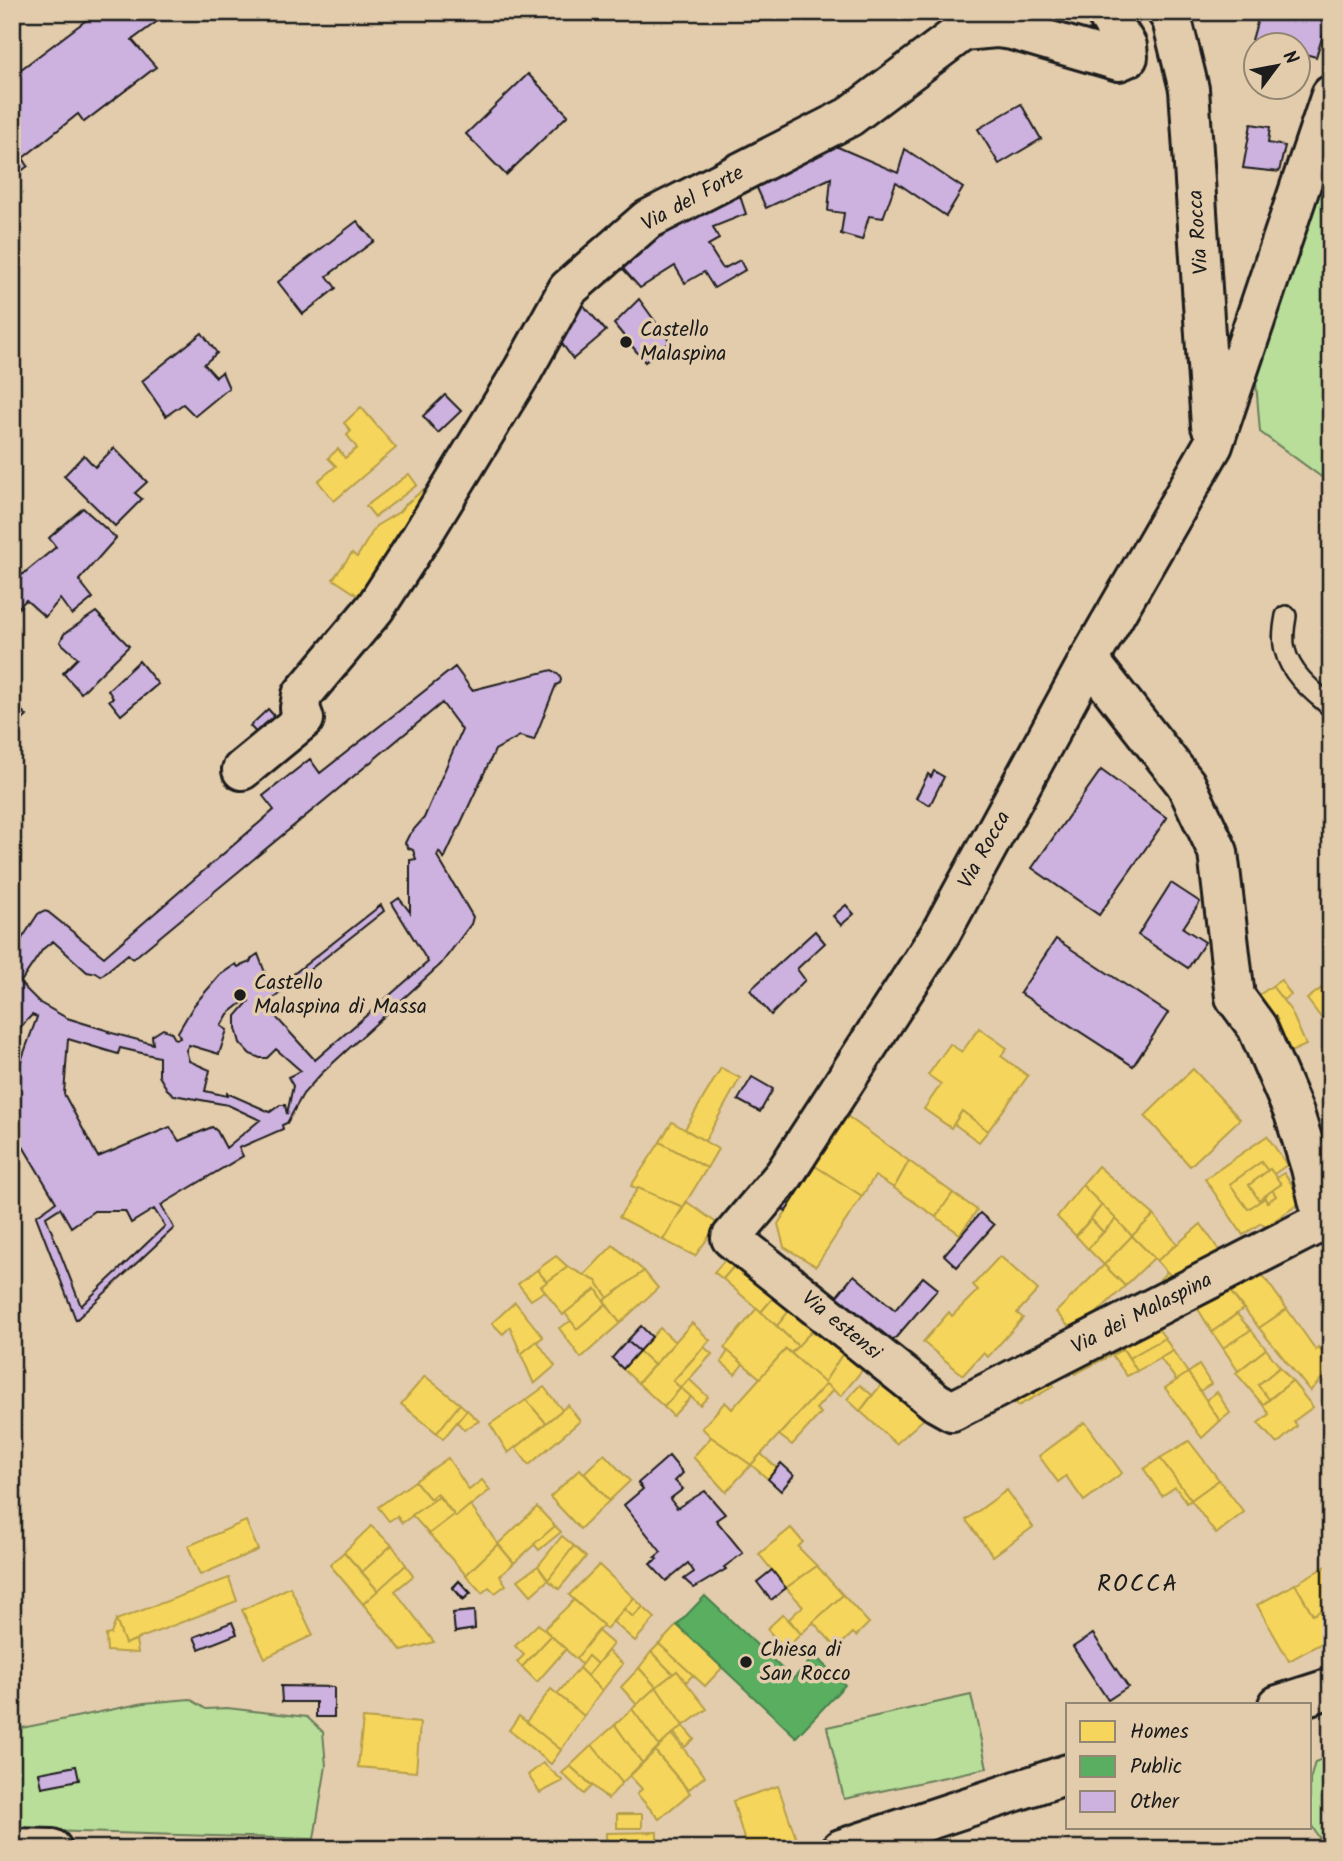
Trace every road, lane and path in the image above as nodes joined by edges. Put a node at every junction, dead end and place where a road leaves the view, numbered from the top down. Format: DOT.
graph roads {
  1 [pos="1105,12"];
  2 [pos="1163,15"];
  3 [pos="1331,95"];
  4 [pos="1213,445"];
  5 [pos="1286,616"];
  6 [pos="1089,660"];
  7 [pos="1331,707"];
  8 [pos="242,770"];
  9 [pos="1327,1225"];
  10 [pos="731,1238"];
  11 [pos="952,1411"];
  12 [pos="1331,1688"];
  13 [pos="1285,1703"];
  14 [pos="1066,1775"];
  15 [pos="12,1848"];
  16 [pos="52,1849"];
  17 [pos="841,1849"];
  1 -- 8 [label="street, Via del Forte"];
  2 -- 4 [label="street, Via Rocca"];
  3 -- 4 [label="street, Via Rocca"];
  4 -- 6 [label="street, Via Rocca"];
  5 -- 7 [label="lane"];
  6 -- 9 [label="street"];
  6 -- 10 [label="street, Via Rocca"];
  9 -- 11 [label="street, Via dei Malaspina"];
  10 -- 11 [label="street, Via estensi"];
  12 -- 13 [label="street"];
  14 -- 17 [label="street"];
  15 -- 16 [label="street"];
}
